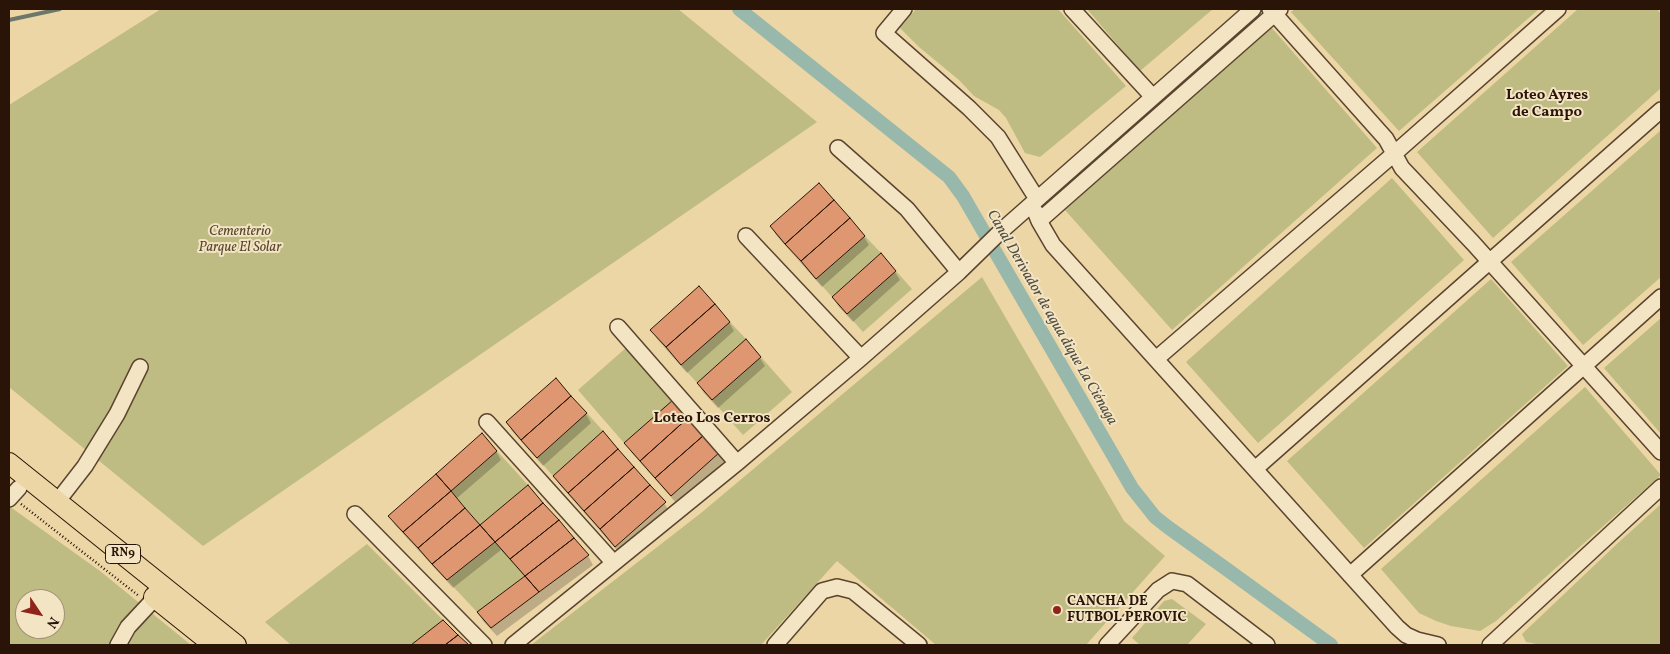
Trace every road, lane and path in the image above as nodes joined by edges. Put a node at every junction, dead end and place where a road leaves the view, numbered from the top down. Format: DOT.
graph roads {
  1 [pos="904,9"];
  2 [pos="1072,9"];
  3 [pos="1253,9"];
  4 [pos="1558,9"];
  5 [pos="1274,11"];
  6 [pos="1153,98"];
  7 [pos="1661,110"];
  8 [pos="838,148"];
  9 [pos="1395,153"];
  10 [pos="1034,202"];
  11 [pos="1039,221"];
  12 [pos="746,236"];
  13 [pos="1489,261"];
  14 [pos="959,272"];
  15 [pos="1661,297"];
  16 [pos="618,327"];
  17 [pos="861,358"];
  18 [pos="1156,359"];
  19 [pos="1583,366"];
  20 [pos="140,367"];
  21 [pos="487,422"];
  22 [pos="1661,452"];
  23 [pos="737,463"];
  24 [pos="9,464"];
  25 [pos="1255,469"];
  26 [pos="1661,487"];
  27 [pos="12,491"];
  28 [pos="57,502"];
  29 [pos="355,514"];
  30 [pos="613,562"];
  31 [pos="1350,574"];
  32 [pos="152,601"];
  33 [pos="118,645"];
  34 [pos="214,645"];
  35 [pos="236,645"];
  36 [pos="484,645"];
  37 [pos="513,645"];
  38 [pos="775,645"];
  39 [pos="919,645"];
  40 [pos="1107,645"];
  41 [pos="1266,645"];
  42 [pos="1438,645"];
  43 [pos="1490,645"];
  1 -- 10 [label="street"];
  2 -- 6 [label="street"];
  3 -- 6 [label="street"];
  4 -- 9 [label="street"];
  5 -- 9 [label="street"];
  5 -- 11 [label="street"];
  6 -- 10 [label="street"];
  7 -- 13 [label="street"];
  8 -- 14 [label="street"];
  9 -- 13 [label="street"];
  9 -- 18 [label="street"];
  10 -- 11 [label="street"];
  10 -- 14 [label="street"];
  11 -- 18 [label="street"];
  12 -- 17 [label="street"];
  13 -- 19 [label="street"];
  13 -- 25 [label="street"];
  14 -- 17 [label="street"];
  15 -- 19 [label="street"];
  16 -- 23 [label="street"];
  17 -- 23 [label="street"];
  18 -- 25 [label="street"];
  19 -- 22 [label="street"];
  19 -- 31 [label="street"];
  20 -- 28 [label="street"];
  21 -- 30 [label="street"];
  23 -- 30 [label="street"];
  24 -- 28 [label="main road, RN9"];
  25 -- 31 [label="street"];
  26 -- 43 [label="street"];
  27 -- 32 [label="main road, RN9"];
  27 -- 32 [label="path"];
  28 -- 35 [label="main road, RN9"];
  29 -- 36 [label="street"];
  30 -- 37 [label="street"];
  31 -- 42 [label="street"];
  32 -- 33 [label="street"];
  32 -- 34 [label="main road, RN9"];
  38 -- 39 [label="street"];
  40 -- 41 [label="street"];
}
